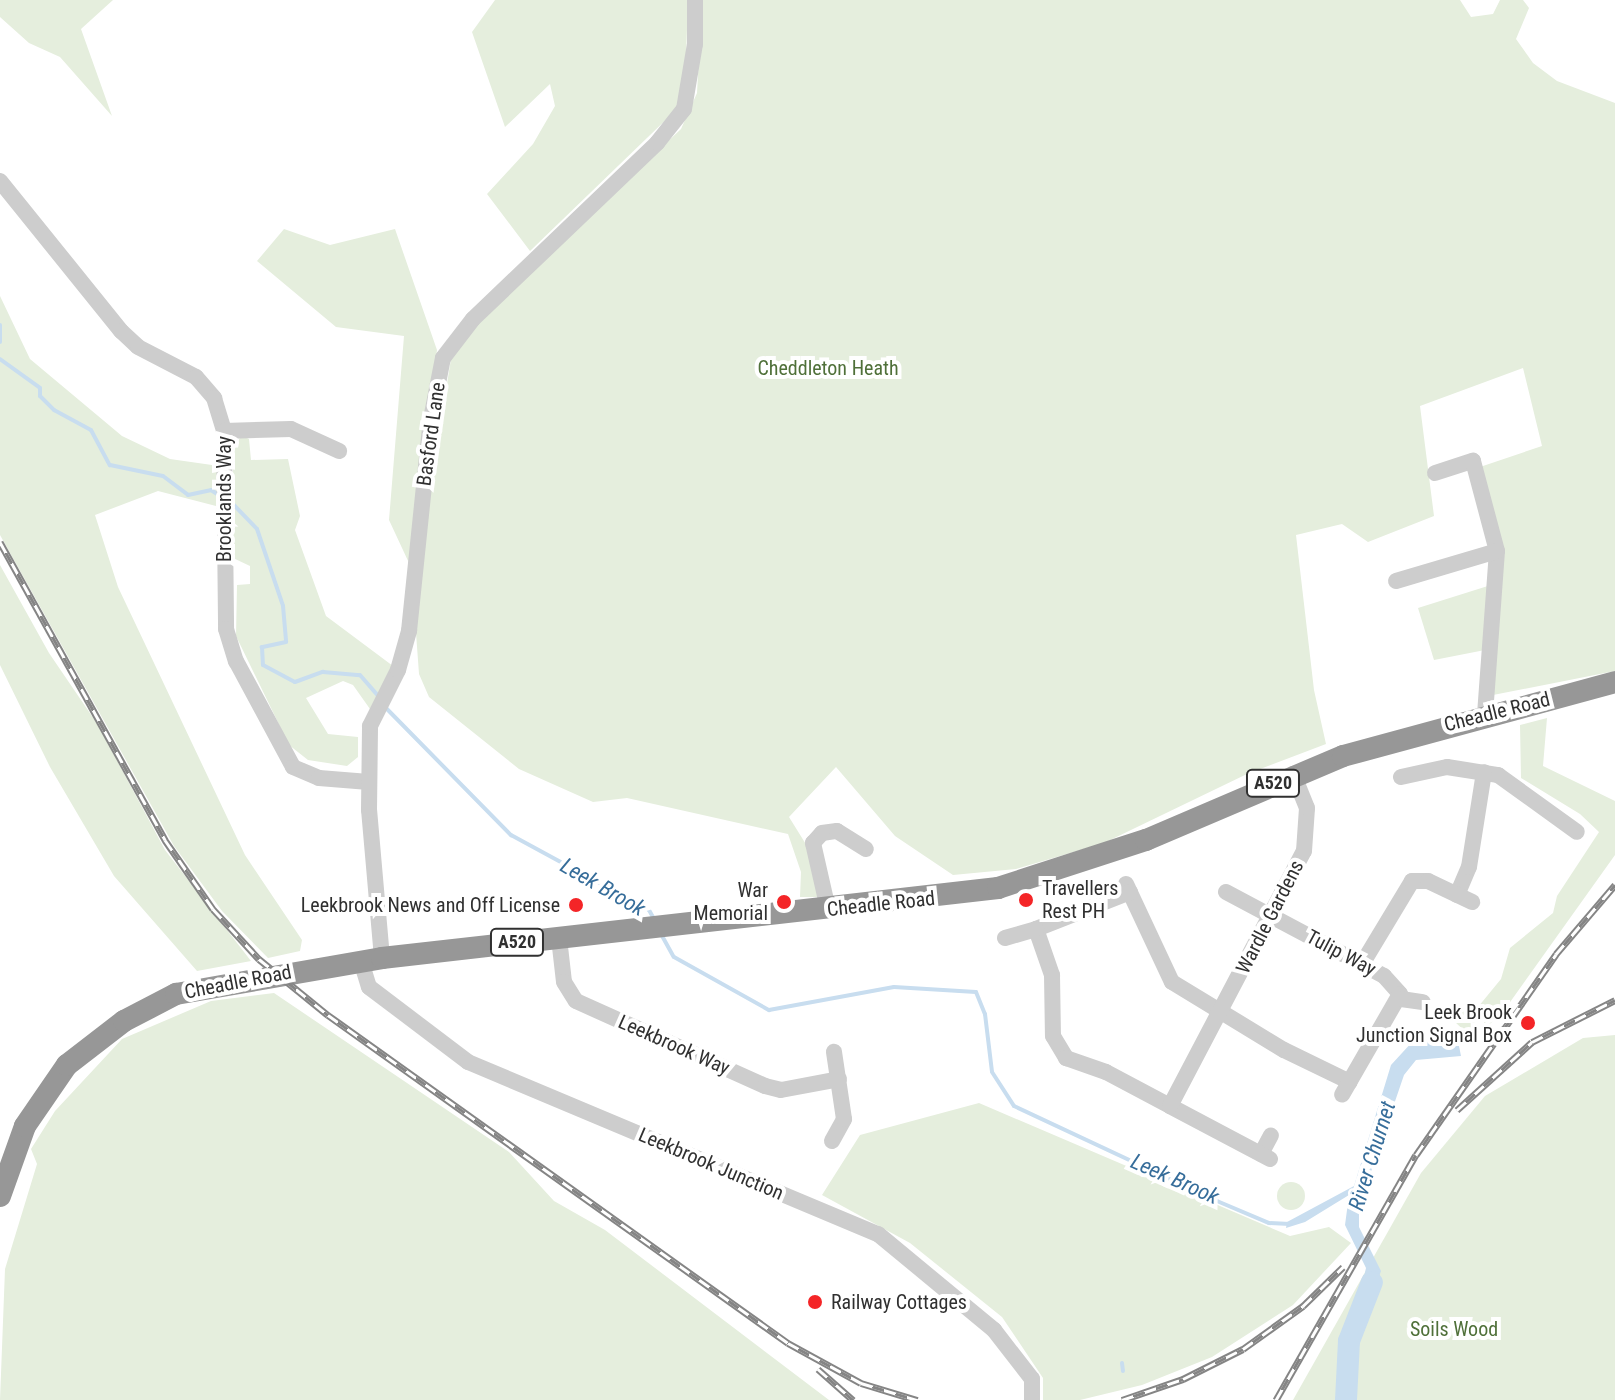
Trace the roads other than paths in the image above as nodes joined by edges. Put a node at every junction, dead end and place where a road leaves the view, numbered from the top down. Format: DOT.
graph roads {
  1 [pos="695,0"];
  2 [pos="0,181"];
  3 [pos="224,431"];
  4 [pos="339,451"];
  5 [pos="1435,473"];
  6 [pos="1497,551"];
  7 [pos="1396,581"];
  8 [pos="1615,682"];
  9 [pos="1485,715"];
  10 [pos="1484,772"];
  11 [pos="1293,774"];
  12 [pos="1401,777"];
  13 [pos="369,782"];
  14 [pos="1577,832"];
  15 [pos="866,849"];
  16 [pos="1226,892"];
  17 [pos="828,909"];
  18 [pos="1273,916"];
  19 [pos="1036,929"];
  20 [pos="559,938"];
  21 [pos="1005,938"];
  22 [pos="372,959"];
  23 [pos="1362,964"];
  24 [pos="1401,999"];
  25 [pos="1423,1002"];
  26 [pos="1222,1011"];
  27 [pos="834,1052"];
  28 [pos="839,1079"];
  29 [pos="1170,1106"];
  30 [pos="1271,1135"];
  31 [pos="832,1141"];
  32 [pos="0,1196"];
  33 [pos="1032,1400"];
  1 -- 13 [label="street, Basford Lane"];
  2 -- 3 [label="street, Brooklands Way"];
  3 -- 4 [label="street"];
  3 -- 13 [label="street, Brooklands Way"];
  5 -- 6 [label="street"];
  6 -- 7 [label="street"];
  6 -- 9 [label="street"];
  8 -- 9 [label="highway, Cheadle Road / A520"];
  9 -- 11 [label="highway, Cheadle Road / A520"];
  10 -- 12 [label="street"];
  10 -- 14 [label="street"];
  10 -- 23 [label="street"];
  11 -- 17 [label="highway, Cheadle Road / A520"];
  11 -- 18 [label="street, Wardle Gardens"];
  13 -- 22 [label="street, Basford Lane"];
  15 -- 17 [label="street"];
  16 -- 18 [label="street, Tulip Way"];
  17 -- 20 [label="highway, Cheadle Road / A520"];
  18 -- 23 [label="street, Tulip Way"];
  18 -- 26 [label="street, Wardle Gardens"];
  19 -- 21 [label="street"];
  19 -- 26 [label="street"];
  19 -- 29 [label="street"];
  20 -- 22 [label="highway, Cheadle Road / A520"];
  20 -- 28 [label="street, Leekbrook Way"];
  22 -- 32 [label="highway, Cheadle Road / A520"];
  22 -- 33 [label="street, Leekbrook Junction"];
  23 -- 24 [label="street, Tulip Way"];
  24 -- 25 [label="street"];
  24 -- 26 [label="street"];
  26 -- 29 [label="street, Wardle Gardens"];
  27 -- 28 [label="street"];
  28 -- 31 [label="street"];
  29 -- 30 [label="street"];
}
